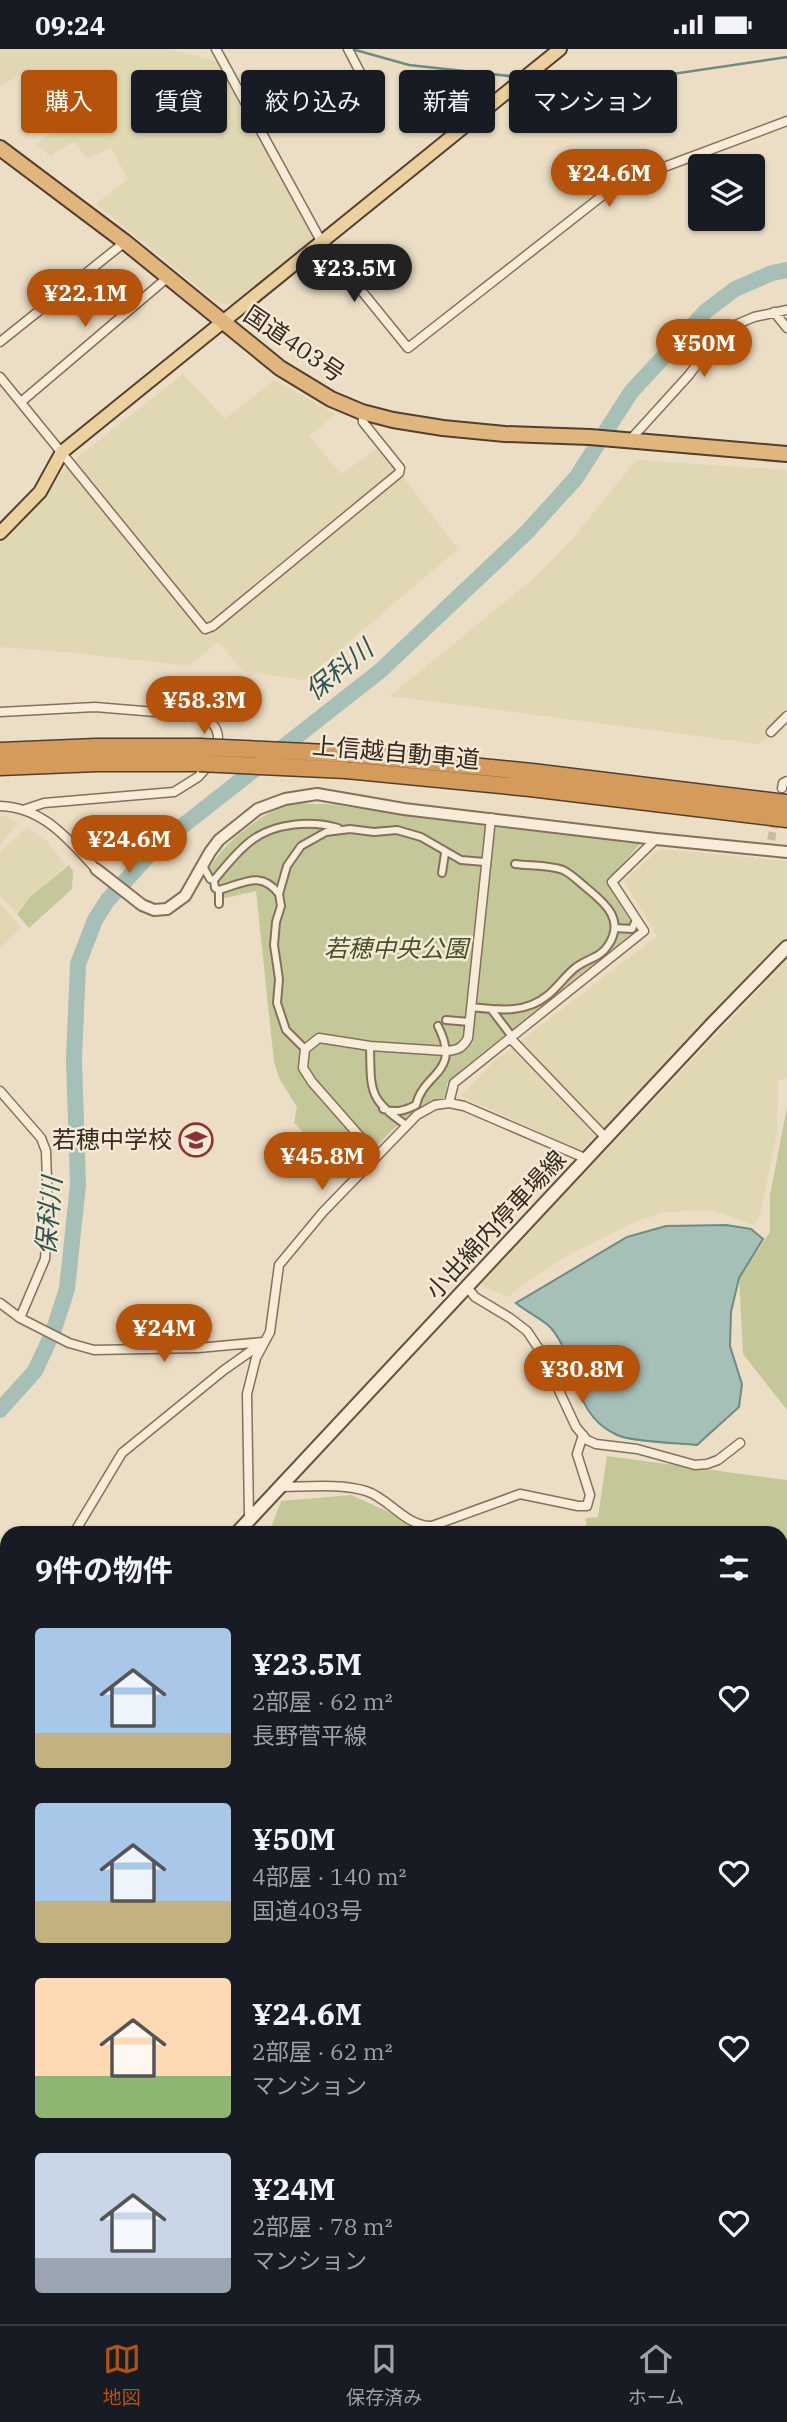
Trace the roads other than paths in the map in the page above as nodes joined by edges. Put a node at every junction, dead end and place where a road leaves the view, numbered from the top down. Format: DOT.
graph roads {
  1 [pos="348,49"];
  2 [pos="560,49"];
  3 [pos="218,52"];
  4 [pos="358,70"];
  5 [pos="787,121"];
  6 [pos="0,148"];
  7 [pos="321,241"];
  8 [pos="125,242"];
  9 [pos="167,278"];
  10 [pos="787,310"];
  11 [pos="775,312"];
  12 [pos="223,323"];
  13 [pos="787,328"];
  14 [pos="0,342"];
  15 [pos="0,377"];
  16 [pos="21,402"];
  17 [pos="362,412"];
  18 [pos="628,440"];
  19 [pos="62,452"];
  20 [pos="787,454"];
  21 [pos="0,533"];
  22 [pos="0,712"];
  23 [pos="787,716"];
  24 [pos="771,732"];
  25 [pos="0,751"];
  26 [pos="199,755"];
  27 [pos="348,762"];
  28 [pos="0,767"];
  29 [pos="785,791"];
  30 [pos="0,806"];
  31 [pos="26,809"];
  32 [pos="491,818"];
  33 [pos="787,819"];
  34 [pos="343,830"];
  35 [pos="656,839"];
  36 [pos="787,852"];
  37 [pos="445,853"];
  38 [pos="485,862"];
  39 [pos="515,864"];
  40 [pos="202,866"];
  41 [pos="96,869"];
  42 [pos="442,873"];
  43 [pos="214,880"];
  44 [pos="219,890"];
  45 [pos="279,894"];
  46 [pos="219,904"];
  47 [pos="636,920"];
  48 [pos="615,928"];
  49 [pos="632,929"];
  50 [pos="633,940"];
  51 [pos="787,947"];
  52 [pos="471,1007"];
  53 [pos="491,1009"];
  54 [pos="446,1020"];
  55 [pos="470,1022"];
  56 [pos="438,1026"];
  57 [pos="510,1036"];
  58 [pos="370,1046"];
  59 [pos="305,1049"];
  60 [pos="446,1051"];
  61 [pos="0,1091"];
  62 [pos="449,1103"];
  63 [pos="383,1109"];
  64 [pos="407,1125"];
  65 [pos="606,1138"];
  66 [pos="377,1156"];
  67 [pos="587,1159"];
  68 [pos="467,1287"];
  69 [pos="0,1303"];
  70 [pos="20,1318"];
  71 [pos="263,1342"];
  72 [pos="583,1435"];
  73 [pos="740,1443"];
  74 [pos="278,1487"];
  75 [pos="250,1517"];
  76 [pos="78,1526"];
  77 [pos="243,1526"];
  78 [pos="420,1526"];
  79 [pos="432,1526"];
  1 -- 4 [label="street"];
  2 -- 7 [label="main road"];
  3 -- 7 [label="street"];
  5 -- 7 [label="street"];
  6 -- 8 [label="highway, 国道403号"];
  7 -- 12 [label="main road"];
  8 -- 9 [label="highway, 国道403号"];
  8 -- 14 [label="street"];
  9 -- 12 [label="highway, 国道403号"];
  9 -- 16 [label="street"];
  10 -- 11 [label="street"];
  11 -- 13 [label="street"];
  11 -- 18 [label="street"];
  12 -- 17 [label="highway, 国道403号"];
  12 -- 19 [label="main road"];
  15 -- 16 [label="street"];
  16 -- 19 [label="street"];
  17 -- 18 [label="highway, 国道403号"];
  17 -- 19 [label="street"];
  18 -- 20 [label="highway, 国道403号"];
  19 -- 21 [label="main road"];
  22 -- 31 [label="street"];
  23 -- 24 [label="street"];
  25 -- 26 [label="highway, 上信越自動車道"];
  26 -- 27 [label="highway, 上信越自動車道, bridge"];
  26 -- 28 [label="highway, 上信越自動車道"];
  27 -- 29 [label="highway, 上信越自動車道"];
  27 -- 33 [label="highway, 上信越自動車道"];
  30 -- 31 [label="street"];
  31 -- 41 [label="street"];
  32 -- 35 [label="street"];
  32 -- 38 [label="street"];
  32 -- 40 [label="street"];
  34 -- 37 [label="street"];
  34 -- 43 [label="street"];
  34 -- 45 [label="street"];
  35 -- 36 [label="street"];
  35 -- 47 [label="street"];
  37 -- 38 [label="street"];
  37 -- 42 [label="street"];
  38 -- 52 [label="street"];
  39 -- 48 [label="street"];
  40 -- 41 [label="street"];
  40 -- 43 [label="street"];
  43 -- 44 [label="street"];
  44 -- 45 [label="street"];
  44 -- 46 [label="street"];
  45 -- 59 [label="street"];
  47 -- 49 [label="street"];
  47 -- 50 [label="street"];
  48 -- 49 [label="street"];
  48 -- 53 [label="street"];
  49 -- 50 [label="street"];
  50 -- 57 [label="street"];
  51 -- 65 [label="main road, 小出綿内停車場線"];
  52 -- 53 [label="street"];
  52 -- 55 [label="street"];
  53 -- 57 [label="street"];
  54 -- 55 [label="street"];
  55 -- 60 [label="street"];
  56 -- 60 [label="street"];
  57 -- 62 [label="street"];
  57 -- 65 [label="street"];
  58 -- 59 [label="street"];
  58 -- 60 [label="street"];
  58 -- 63 [label="street"];
  59 -- 66 [label="street"];
  60 -- 63 [label="street"];
  61 -- 70 [label="street"];
  62 -- 64 [label="street"];
  62 -- 67 [label="street"];
  63 -- 64 [label="street"];
  64 -- 66 [label="street"];
  65 -- 67 [label="main road, 小出綿内停車場線"];
  66 -- 71 [label="street"];
  67 -- 68 [label="main road, 小出綿内停車場線"];
  68 -- 72 [label="street"];
  68 -- 74 [label="main road, 小出綿内停車場線"];
  69 -- 70 [label="street"];
  70 -- 71 [label="street"];
  71 -- 75 [label="street"];
  71 -- 76 [label="street"];
  72 -- 73 [label="street"];
  72 -- 79 [label="street"];
  74 -- 75 [label="main road, 小出綿内停車場線"];
  74 -- 78 [label="street"];
  75 -- 77 [label="main road, 小出綿内停車場線"];
}
